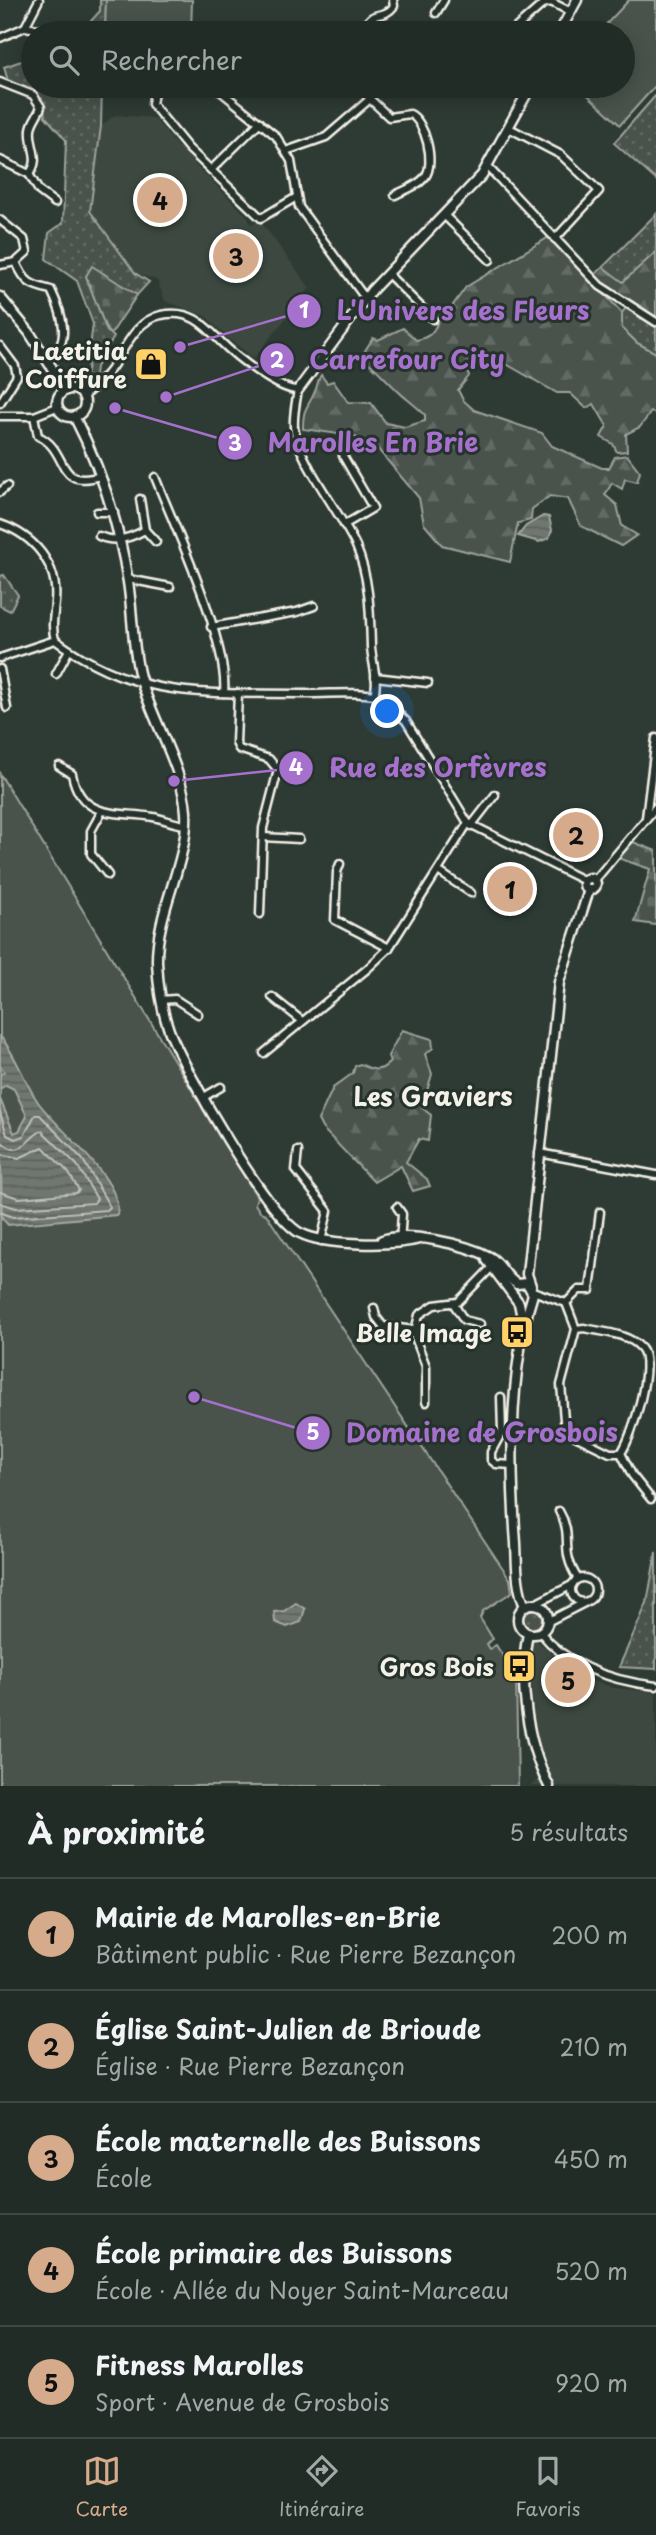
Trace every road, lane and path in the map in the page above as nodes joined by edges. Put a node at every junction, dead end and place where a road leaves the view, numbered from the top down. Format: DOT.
graph roads {
  1 [pos="39,0"];
  2 [pos="393,0"];
  3 [pos="444,0"];
  4 [pos="577,0"];
  5 [pos="571,12"];
  6 [pos="436,13"];
  7 [pos="28,21"];
  8 [pos="366,21"];
  9 [pos="524,21"];
  10 [pos="566,21"];
  11 [pos="21,29"];
  12 [pos="0,38"];
  13 [pos="0,82"];
  14 [pos="21,92"];
  15 [pos="35,98"];
  16 [pos="153,98"];
  17 [pos="229,98"];
  18 [pos="525,98"];
  19 [pos="370,99"];
  20 [pos="260,122"];
  21 [pos="509,128"];
  22 [pos="286,151"];
  23 [pos="0,160"];
  24 [pos="488,167"];
  25 [pos="211,170"];
  26 [pos="29,174"];
  27 [pos="396,195"];
  28 [pos="295,198"];
  29 [pos="55,203"];
  30 [pos="445,216"];
  31 [pos="0,220"];
  32 [pos="555,239"];
  33 [pos="490,260"];
  34 [pos="16,262"];
  35 [pos="0,265"];
  36 [pos="388,274"];
  37 [pos="0,298"];
  38 [pos="365,298"];
  39 [pos="433,319"];
  40 [pos="656,322"];
  41 [pos="0,346"];
  42 [pos="48,361"];
  43 [pos="65,390"];
  44 [pos="298,390"];
  45 [pos="83,396"];
  46 [pos="0,403"];
  47 [pos="57,407"];
  48 [pos="0,416"];
  49 [pos="34,416"];
  50 [pos="74,416"];
  51 [pos="343,456"];
  52 [pos="100,475"];
  53 [pos="155,477"];
  54 [pos="7,486"];
  55 [pos="0,492"];
  56 [pos="140,499"];
  57 [pos="97,512"];
  58 [pos="114,512"];
  59 [pos="0,524"];
  60 [pos="344,525"];
  61 [pos="145,530"];
  62 [pos="99,536"];
  63 [pos="119,538"];
  64 [pos="156,542"];
  65 [pos="128,579"];
  66 [pos="170,587"];
  67 [pos="314,606"];
  68 [pos="211,627"];
  69 [pos="55,640"];
  70 [pos="69,650"];
  71 [pos="0,658"];
  72 [pos="0,669"];
  73 [pos="56,674"];
  74 [pos="375,677"];
  75 [pos="143,683"];
  76 [pos="428,684"];
  77 [pos="224,693"];
  78 [pos="238,693"];
  79 [pos="374,695"];
  80 [pos="7,708"];
  81 [pos="656,738"];
  82 [pos="59,766"];
  83 [pos="495,795"];
  84 [pos="656,807"];
  85 [pos="102,811"];
  86 [pos="646,818"];
  87 [pos="470,824"];
  88 [pos="185,825"];
  89 [pos="263,837"];
  90 [pos="299,839"];
  91 [pos="340,863"];
  92 [pos="438,871"];
  93 [pos="108,875"];
  94 [pos="594,880"];
  95 [pos="585,881"];
  96 [pos="589,890"];
  97 [pos="471,893"];
  98 [pos="260,914"];
  99 [pos="388,948"];
  100 [pos="272,997"];
  101 [pos="161,1000"];
  102 [pos="198,1014"];
  103 [pos="301,1020"];
  104 [pos="264,1053"];
  105 [pos="221,1087"];
  106 [pos="204,1097"];
  107 [pos="298,1152"];
  108 [pos="539,1153"];
  109 [pos="656,1175"];
  110 [pos="397,1207"];
  111 [pos="600,1212"];
  112 [pos="400,1240"];
  113 [pos="321,1241"];
  114 [pos="495,1264"];
  115 [pos="527,1274"];
  116 [pos="519,1283"];
  117 [pos="512,1293"];
  118 [pos="534,1294"];
  119 [pos="453,1303"];
  120 [pos="519,1303"];
  121 [pos="566,1303"];
  122 [pos="374,1308"];
  123 [pos="480,1324"];
  124 [pos="576,1329"];
  125 [pos="414,1330"];
  126 [pos="523,1333"];
  127 [pos="501,1397"];
  128 [pos="426,1402"];
  129 [pos="621,1453"];
  130 [pos="513,1465"];
  131 [pos="650,1499"];
  132 [pos="559,1511"];
  133 [pos="578,1579"];
  134 [pos="572,1585"];
  135 [pos="590,1600"];
  136 [pos="530,1605"];
  137 [pos="547,1622"];
  138 [pos="520,1628"];
  139 [pos="540,1632"];
  140 [pos="528,1634"];
  141 [pos="525,1678"];
  142 [pos="656,1686"];
  143 [pos="549,1786"];
  1 -- 7 [label="street"];
  2 -- 8 [label="street"];
  3 -- 6 [label="street"];
  4 -- 5 [label="street"];
  5 -- 9 [label="street"];
  5 -- 10 [label="street"];
  11 -- 12 [label="street"];
  13 -- 14 [label="street"];
  15 -- 26 [label="street"];
  16 -- 25 [label="street"];
  17 -- 20 [label="street"];
  18 -- 21 [label="street"];
  19 -- 22 [label="street"];
  19 -- 27 [label="street"];
  20 -- 22 [label="street"];
  20 -- 25 [label="street"];
  21 -- 24 [label="street"];
  21 -- 32 [label="street"];
  22 -- 28 [label="street"];
  23 -- 26 [label="street"];
  24 -- 30 [label="street"];
  24 -- 32 [label="street"];
  25 -- 28 [label="street"];
  26 -- 29 [label="street"];
  28 -- 38 [label="street"];
  30 -- 33 [label="street"];
  30 -- 36 [label="street"];
  31 -- 34 [label="street"];
  32 -- 40 [label="street"];
  34 -- 35 [label="street"];
  34 -- 42 [label="street"];
  36 -- 38 [label="street"];
  36 -- 39 [label="street"];
  37 -- 42 [label="street"];
  38 -- 44 [label="street"];
  41 -- 46 [label="street"];
  42 -- 43 [label="street"];
  43 -- 45 [label="street"];
  43 -- 47 [label="street"];
  44 -- 45 [label="street"];
  44 -- 60 [label="street"];
  45 -- 50 [label="street"];
  47 -- 49 [label="street"];
  47 -- 50 [label="street"];
  48 -- 49 [label="street"];
  49 -- 52 [label="street"];
  50 -- 52 [label="street"];
  51 -- 60 [label="street"];
  52 -- 58 [label="street"];
  53 -- 68 [label="street"];
  54 -- 55 [label="street"];
  56 -- 61 [label="street"];
  57 -- 58 [label="street"];
  58 -- 63 [label="street"];
  59 -- 69 [label="street"];
  60 -- 74 [label="street"];
  61 -- 63 [label="street"];
  61 -- 64 [label="street"];
  62 -- 63 [label="street"];
  63 -- 65 [label="street"];
  65 -- 66 [label="street"];
  65 -- 75 [label="street"];
  67 -- 68 [label="street"];
  68 -- 77 [label="street"];
  69 -- 70 [label="street"];
  69 -- 71 [label="street"];
  70 -- 73 [label="street"];
  70 -- 75 [label="street"];
  72 -- 80 [label="street"];
  74 -- 76 [label="street"];
  74 -- 79 [label="street"];
  75 -- 77 [label="street"];
  75 -- 88 [label="street"];
  77 -- 78 [label="street"];
  78 -- 79 [label="street"];
  78 -- 89 [label="street"];
  79 -- 87 [label="street"];
  81 -- 86 [label="street"];
  82 -- 85 [label="street"];
  83 -- 87 [label="street"];
  84 -- 86 [label="street"];
  85 -- 88 [label="street"];
  85 -- 93 [label="street"];
  86 -- 94 [label="street"];
  87 -- 92 [label="street"];
  87 -- 95 [label="street"];
  88 -- 101 [label="street"];
  89 -- 90 [label="street"];
  89 -- 98 [label="street"];
  91 -- 99 [label="street"];
  92 -- 97 [label="street"];
  92 -- 99 [label="street"];
  94 -- 95 [label="street"];
  94 -- 96 [label="street"];
  95 -- 96 [label="street"];
  96 -- 108 [label="street"];
  99 -- 103 [label="street"];
  100 -- 103 [label="street"];
  101 -- 102 [label="street"];
  101 -- 106 [label="street"];
  103 -- 104 [label="street"];
  105 -- 106 [label="street"];
  106 -- 113 [label="street"];
  107 -- 113 [label="street"];
  108 -- 109 [label="street"];
  108 -- 115 [label="street"];
  110 -- 112 [label="street"];
  111 -- 121 [label="street"];
  112 -- 113 [label="street"];
  112 -- 114 [label="street"];
  114 -- 116 [label="street"];
  114 -- 117 [label="street"];
  114 -- 119 [label="street"];
  115 -- 116 [label="street"];
  115 -- 118 [label="street"];
  116 -- 117 [label="street"];
  116 -- 118 [label="street"];
  117 -- 120 [label="street"];
  118 -- 120 [label="street"];
  118 -- 121 [label="street"];
  118 -- 126 [label="street"];
  119 -- 123 [label="street"];
  119 -- 125 [label="street"];
  120 -- 126 [label="street"];
  121 -- 124 [label="street"];
  122 -- 125 [label="street"];
  124 -- 129 [label="street"];
  124 -- 129 [label="street"];
  125 -- 128 [label="street"];
  126 -- 130 [label="street"];
  127 -- 130 [label="street"];
  129 -- 131 [label="street"];
  130 -- 136 [label="street"];
  132 -- 133 [label="street"];
  133 -- 134 [label="street"];
  133 -- 135 [label="street"];
  134 -- 135 [label="street"];
  134 -- 136 [label="street"];
  135 -- 137 [label="street"];
  136 -- 137 [label="street"];
  136 -- 138 [label="street"];
  137 -- 139 [label="street"];
  138 -- 140 [label="street"];
  138 -- 141 [label="street"];
  139 -- 140 [label="street"];
  139 -- 142 [label="street"];
  140 -- 141 [label="street"];
  141 -- 143 [label="street"];
}
